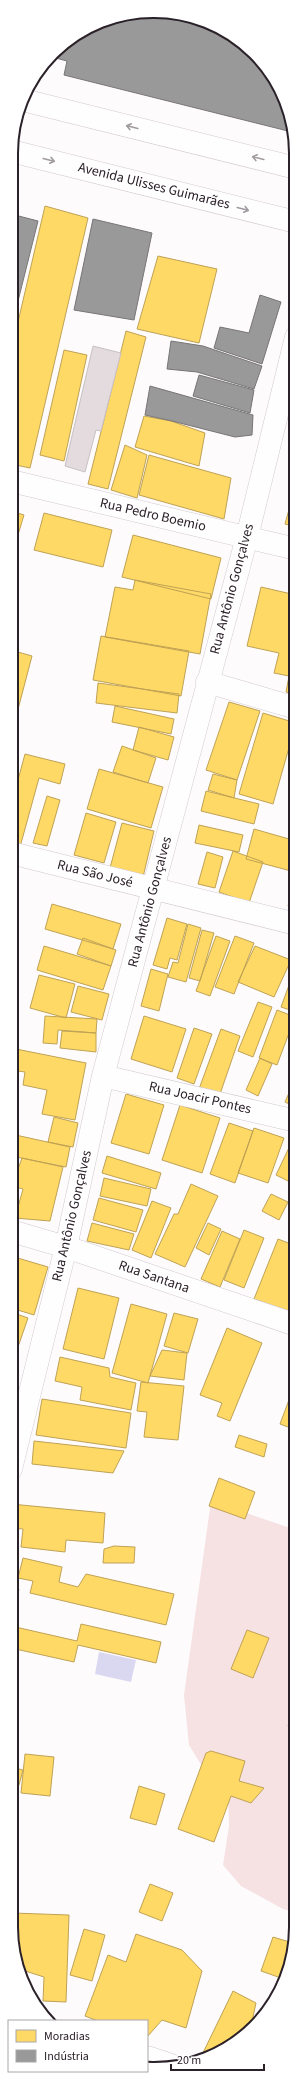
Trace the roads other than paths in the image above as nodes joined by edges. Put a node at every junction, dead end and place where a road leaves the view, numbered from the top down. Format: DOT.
graph roads {
  1 [pos="28,101"];
  2 [pos="18,153"];
  3 [pos="289,166"];
  4 [pos="289,220"];
  5 [pos="289,366"];
  6 [pos="18,483"];
  7 [pos="247,537"];
  8 [pos="289,547"];
  9 [pos="207,682"];
  10 [pos="289,706"];
  11 [pos="18,855"];
  12 [pos="154,889"];
  13 [pos="289,922"];
  14 [pos="103,1076"];
  15 [pos="289,1119"];
  16 [pos="18,1233"];
  17 [pos="66,1247"];
  18 [pos="289,1323"];
  19 [pos="18,1441"];
  20 [pos="148,2057"];
  21 [pos="161,2062"];
  3 -- 1 [label="street, one-way"];
  2 -- 4 [label="street, Avenida Ulisses Guimarães, one-way"];
  5 -- 7 [label="street, Rua Antônio Gonçalves"];
  6 -- 7 [label="street, Rua Pedro Boemio"];
  7 -- 8 [label="street, Rua Pedro Boemio"];
  7 -- 9 [label="street, Rua Antônio Gonçalves"];
  9 -- 10 [label="street"];
  9 -- 12 [label="street, Rua Antônio Gonçalves"];
  11 -- 12 [label="street, Rua São José"];
  12 -- 13 [label="street, Rua São José"];
  12 -- 14 [label="street, Rua Antônio Gonçalves"];
  14 -- 15 [label="street, Rua Joacir Pontes"];
  14 -- 17 [label="street, Rua Antônio Gonçalves"];
  16 -- 17 [label="street, Rua Santana"];
  17 -- 18 [label="street, Rua Santana"];
  17 -- 19 [label="street, Rua Antônio Gonçalves"];
  20 -- 21 [label="street"];
}
